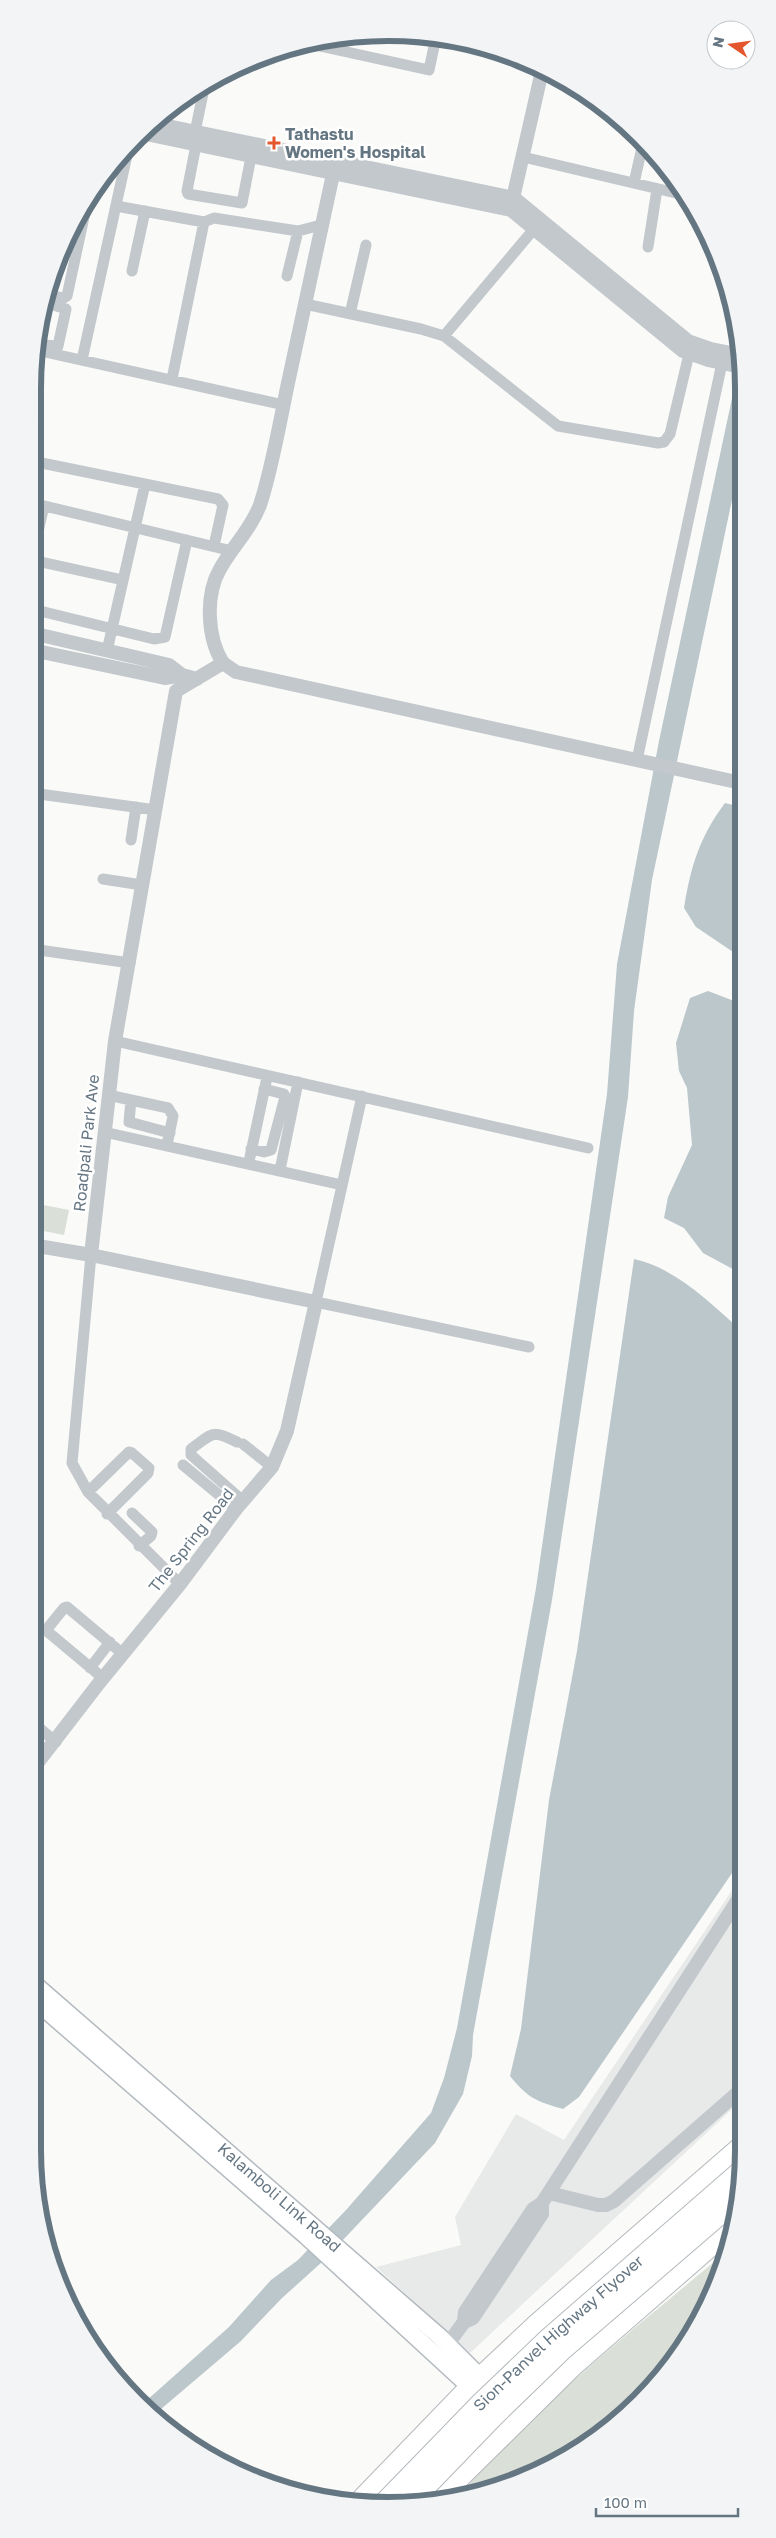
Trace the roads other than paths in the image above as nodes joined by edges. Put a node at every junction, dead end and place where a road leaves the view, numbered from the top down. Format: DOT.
graph roads {
  1 [pos="434,44"];
  2 [pos="325,47"];
  3 [pos="541,77"];
  4 [pos="204,95"];
  5 [pos="161,126"];
  6 [pos="152,134"];
  7 [pos="196,138"];
  8 [pos="641,151"];
  9 [pos="251,157"];
  10 [pos="523,158"];
  11 [pos="126,160"];
  12 [pos="334,168"];
  13 [pos="634,183"];
  14 [pos="658,189"];
  15 [pos="674,193"];
  16 [pos="512,204"];
  17 [pos="116,206"];
  18 [pos="146,211"];
  19 [pos="204,222"];
  20 [pos="321,225"];
  21 [pos="82,226"];
  22 [pos="534,230"];
  23 [pos="298,231"];
  24 [pos="366,245"];
  25 [pos="648,247"];
  26 [pos="132,271"];
  27 [pos="287,276"];
  28 [pos="54,296"];
  29 [pos="52,304"];
  30 [pos="305,304"];
  31 [pos="350,314"];
  32 [pos="444,336"];
  33 [pos="44,344"];
  34 [pos="43,352"];
  35 [pos="705,353"];
  36 [pos="690,354"];
  37 [pos="82,360"];
  38 [pos="732,361"];
  39 [pos="172,379"];
  40 [pos="284,405"];
  41 [pos="41,463"];
  42 [pos="145,484"];
  43 [pos="41,505"];
  44 [pos="135,528"];
  45 [pos="187,540"];
  46 [pos="214,546"];
  47 [pos="232,551"];
  48 [pos="41,561"];
  49 [pos="123,580"];
  50 [pos="41,612"];
  51 [pos="112,629"];
  52 [pos="41,635"];
  53 [pos="107,651"];
  54 [pos="41,652"];
  55 [pos="223,663"];
  56 [pos="182,675"];
  57 [pos="197,680"];
  58 [pos="640,761"];
  59 [pos="735,782"];
  60 [pos="41,794"];
  61 [pos="136,807"];
  62 [pos="156,810"];
  63 [pos="131,840"];
  64 [pos="103,879"];
  65 [pos="142,885"];
  66 [pos="41,950"];
  67 [pos="130,963"];
  68 [pos="115,1041"];
  69 [pos="267,1075"];
  70 [pos="298,1082"];
  71 [pos="264,1089"];
  72 [pos="108,1095"];
  73 [pos="362,1096"];
  74 [pos="131,1100"];
  75 [pos="104,1132"];
  76 [pos="170,1133"];
  77 [pos="167,1145"];
  78 [pos="588,1148"];
  79 [pos="251,1149"];
  80 [pos="248,1162"];
  81 [pos="280,1170"];
  82 [pos="342,1184"];
  83 [pos="41,1246"];
  84 [pos="91,1254"];
  85 [pos="316,1302"];
  86 [pos="528,1347"];
  87 [pos="183,1465"];
  88 [pos="272,1467"];
  89 [pos="88,1492"];
  90 [pos="240,1505"];
  91 [pos="107,1514"];
  92 [pos="119,1526"];
  93 [pos="139,1546"];
  94 [pos="180,1584"];
  95 [pos="110,1642"];
  96 [pos="123,1654"];
  97 [pos="90,1668"];
  98 [pos="103,1678"];
  99 [pos="41,1730"];
  100 [pos="56,1742"];
  101 [pos="41,1760"];
  102 [pos="735,1904"];
  103 [pos="41,1990"];
  104 [pos="41,2006"];
  105 [pos="735,2095"];
  106 [pos="735,2153"];
  107 [pos="734,2177"];
  108 [pos="545,2198"];
  109 [pos="730,2206"];
  110 [pos="310,2231"];
  111 [pos="724,2234"];
  112 [pos="443,2350"];
  113 [pos="476,2382"];
  114 [pos="513,2424"];
  115 [pos="445,2492"];
  116 [pos="417,2495"];
  117 [pos="365,2496"];
  118 [pos="390,2497"];
  1 -- 2 [label="street"];
  3 -- 10 [label="street"];
  4 -- 7 [label="street"];
  5 -- 7 [label="street"];
  6 -- 7 [label="street"];
  7 -- 9 [label="street"];
  7 -- 9 [label="street"];
  7 -- 12 [label="street"];
  8 -- 13 [label="street"];
  9 -- 12 [label="street"];
  10 -- 13 [label="street"];
  10 -- 16 [label="street"];
  11 -- 17 [label="street"];
  12 -- 16 [label="street"];
  12 -- 20 [label="street"];
  13 -- 14 [label="street"];
  14 -- 15 [label="street"];
  14 -- 25 [label="street"];
  16 -- 22 [label="street"];
  16 -- 35 [label="street"];
  17 -- 18 [label="street"];
  17 -- 37 [label="street"];
  18 -- 19 [label="street"];
  18 -- 26 [label="street"];
  19 -- 23 [label="street"];
  19 -- 39 [label="street"];
  20 -- 23 [label="street"];
  20 -- 30 [label="street"];
  21 -- 28 [label="street"];
  22 -- 32 [label="street"];
  22 -- 36 [label="street"];
  23 -- 27 [label="street"];
  24 -- 31 [label="street"];
  29 -- 33 [label="street"];
  30 -- 31 [label="street"];
  30 -- 40 [label="street"];
  31 -- 32 [label="street"];
  32 -- 36 [label="street"];
  34 -- 37 [label="street"];
  35 -- 36 [label="street"];
  35 -- 38 [label="street"];
  37 -- 39 [label="street"];
  38 -- 58 [label="street"];
  39 -- 40 [label="street"];
  40 -- 47 [label="street"];
  41 -- 42 [label="street"];
  42 -- 44 [label="street"];
  42 -- 46 [label="street"];
  43 -- 44 [label="street"];
  44 -- 45 [label="street"];
  44 -- 49 [label="street"];
  45 -- 46 [label="street"];
  45 -- 51 [label="street"];
  46 -- 47 [label="street"];
  47 -- 55 [label="street"];
  48 -- 49 [label="street"];
  49 -- 51 [label="street"];
  50 -- 51 [label="street"];
  51 -- 53 [label="street"];
  52 -- 53 [label="street"];
  53 -- 56 [label="street"];
  54 -- 56 [label="street"];
  55 -- 57 [label="street"];
  55 -- 58 [label="street"];
  56 -- 57 [label="street"];
  57 -- 62 [label="street, Roadpali Park Ave"];
  58 -- 59 [label="street"];
  60 -- 61 [label="street"];
  61 -- 62 [label="street"];
  61 -- 63 [label="street"];
  62 -- 65 [label="street, Roadpali Park Ave"];
  64 -- 65 [label="street"];
  65 -- 67 [label="street, Roadpali Park Ave"];
  66 -- 67 [label="street"];
  67 -- 68 [label="street, Roadpali Park Ave"];
  68 -- 69 [label="street"];
  68 -- 72 [label="street, Roadpali Park Ave"];
  69 -- 70 [label="street"];
  69 -- 71 [label="street"];
  70 -- 73 [label="street"];
  70 -- 81 [label="street"];
  71 -- 79 [label="street"];
  71 -- 79 [label="street"];
  72 -- 74 [label="street"];
  72 -- 75 [label="street, Roadpali Park Ave"];
  73 -- 78 [label="street"];
  73 -- 82 [label="street"];
  74 -- 76 [label="street"];
  74 -- 76 [label="street"];
  75 -- 77 [label="street"];
  75 -- 84 [label="street, Roadpali Park Ave"];
  76 -- 77 [label="street"];
  77 -- 80 [label="street"];
  79 -- 80 [label="street"];
  80 -- 81 [label="street"];
  81 -- 82 [label="street"];
  82 -- 85 [label="street"];
  83 -- 84 [label="street"];
  84 -- 85 [label="street"];
  84 -- 89 [label="street, Roadpali Park Ave"];
  85 -- 86 [label="street"];
  85 -- 88 [label="street, The Spring Road"];
  87 -- 90 [label="street"];
  88 -- 90 [label="street, The Spring Road"];
  88 -- 90 [label="street"];
  89 -- 91 [label="street, Roadpali Park Ave"];
  89 -- 91 [label="street"];
  90 -- 94 [label="street, The Spring Road"];
  91 -- 92 [label="street, Roadpali Park Ave"];
  92 -- 93 [label="street, Roadpali Park Ave"];
  92 -- 93 [label="street"];
  93 -- 94 [label="street, Roadpali Park Ave"];
  94 -- 96 [label="street, The Spring Road"];
  95 -- 96 [label="street"];
  95 -- 97 [label="street"];
  95 -- 97 [label="street"];
  96 -- 98 [label="street, The Spring Road"];
  97 -- 98 [label="street"];
  98 -- 100 [label="street, The Spring Road"];
  99 -- 100 [label="street"];
  100 -- 101 [label="street, The Spring Road"];
  102 -- 108 [label="street"];
  103 -- 110 [label="main road, Kalamboli Link Road"];
  104 -- 110 [label="main road, Kalamboli Link Road"];
  105 -- 108 [label="street"];
  106 -- 113 [label="highway"];
  107 -- 118 [label="highway, Sion-Panvel Highway Flyover, bridge"];
  108 -- 112 [label="street"];
  109 -- 116 [label="highway, Sion-Panvel Highway Flyover, bridge"];
  110 -- 112 [label="main road, Kalamboli Link Road"];
  111 -- 114 [label="highway"];
  112 -- 113 [label="main road, Kalamboli Link Road"];
  113 -- 114 [label="main road, Kalamboli Link Road"];
  113 -- 117 [label="highway"];
  114 -- 115 [label="highway"];
}
